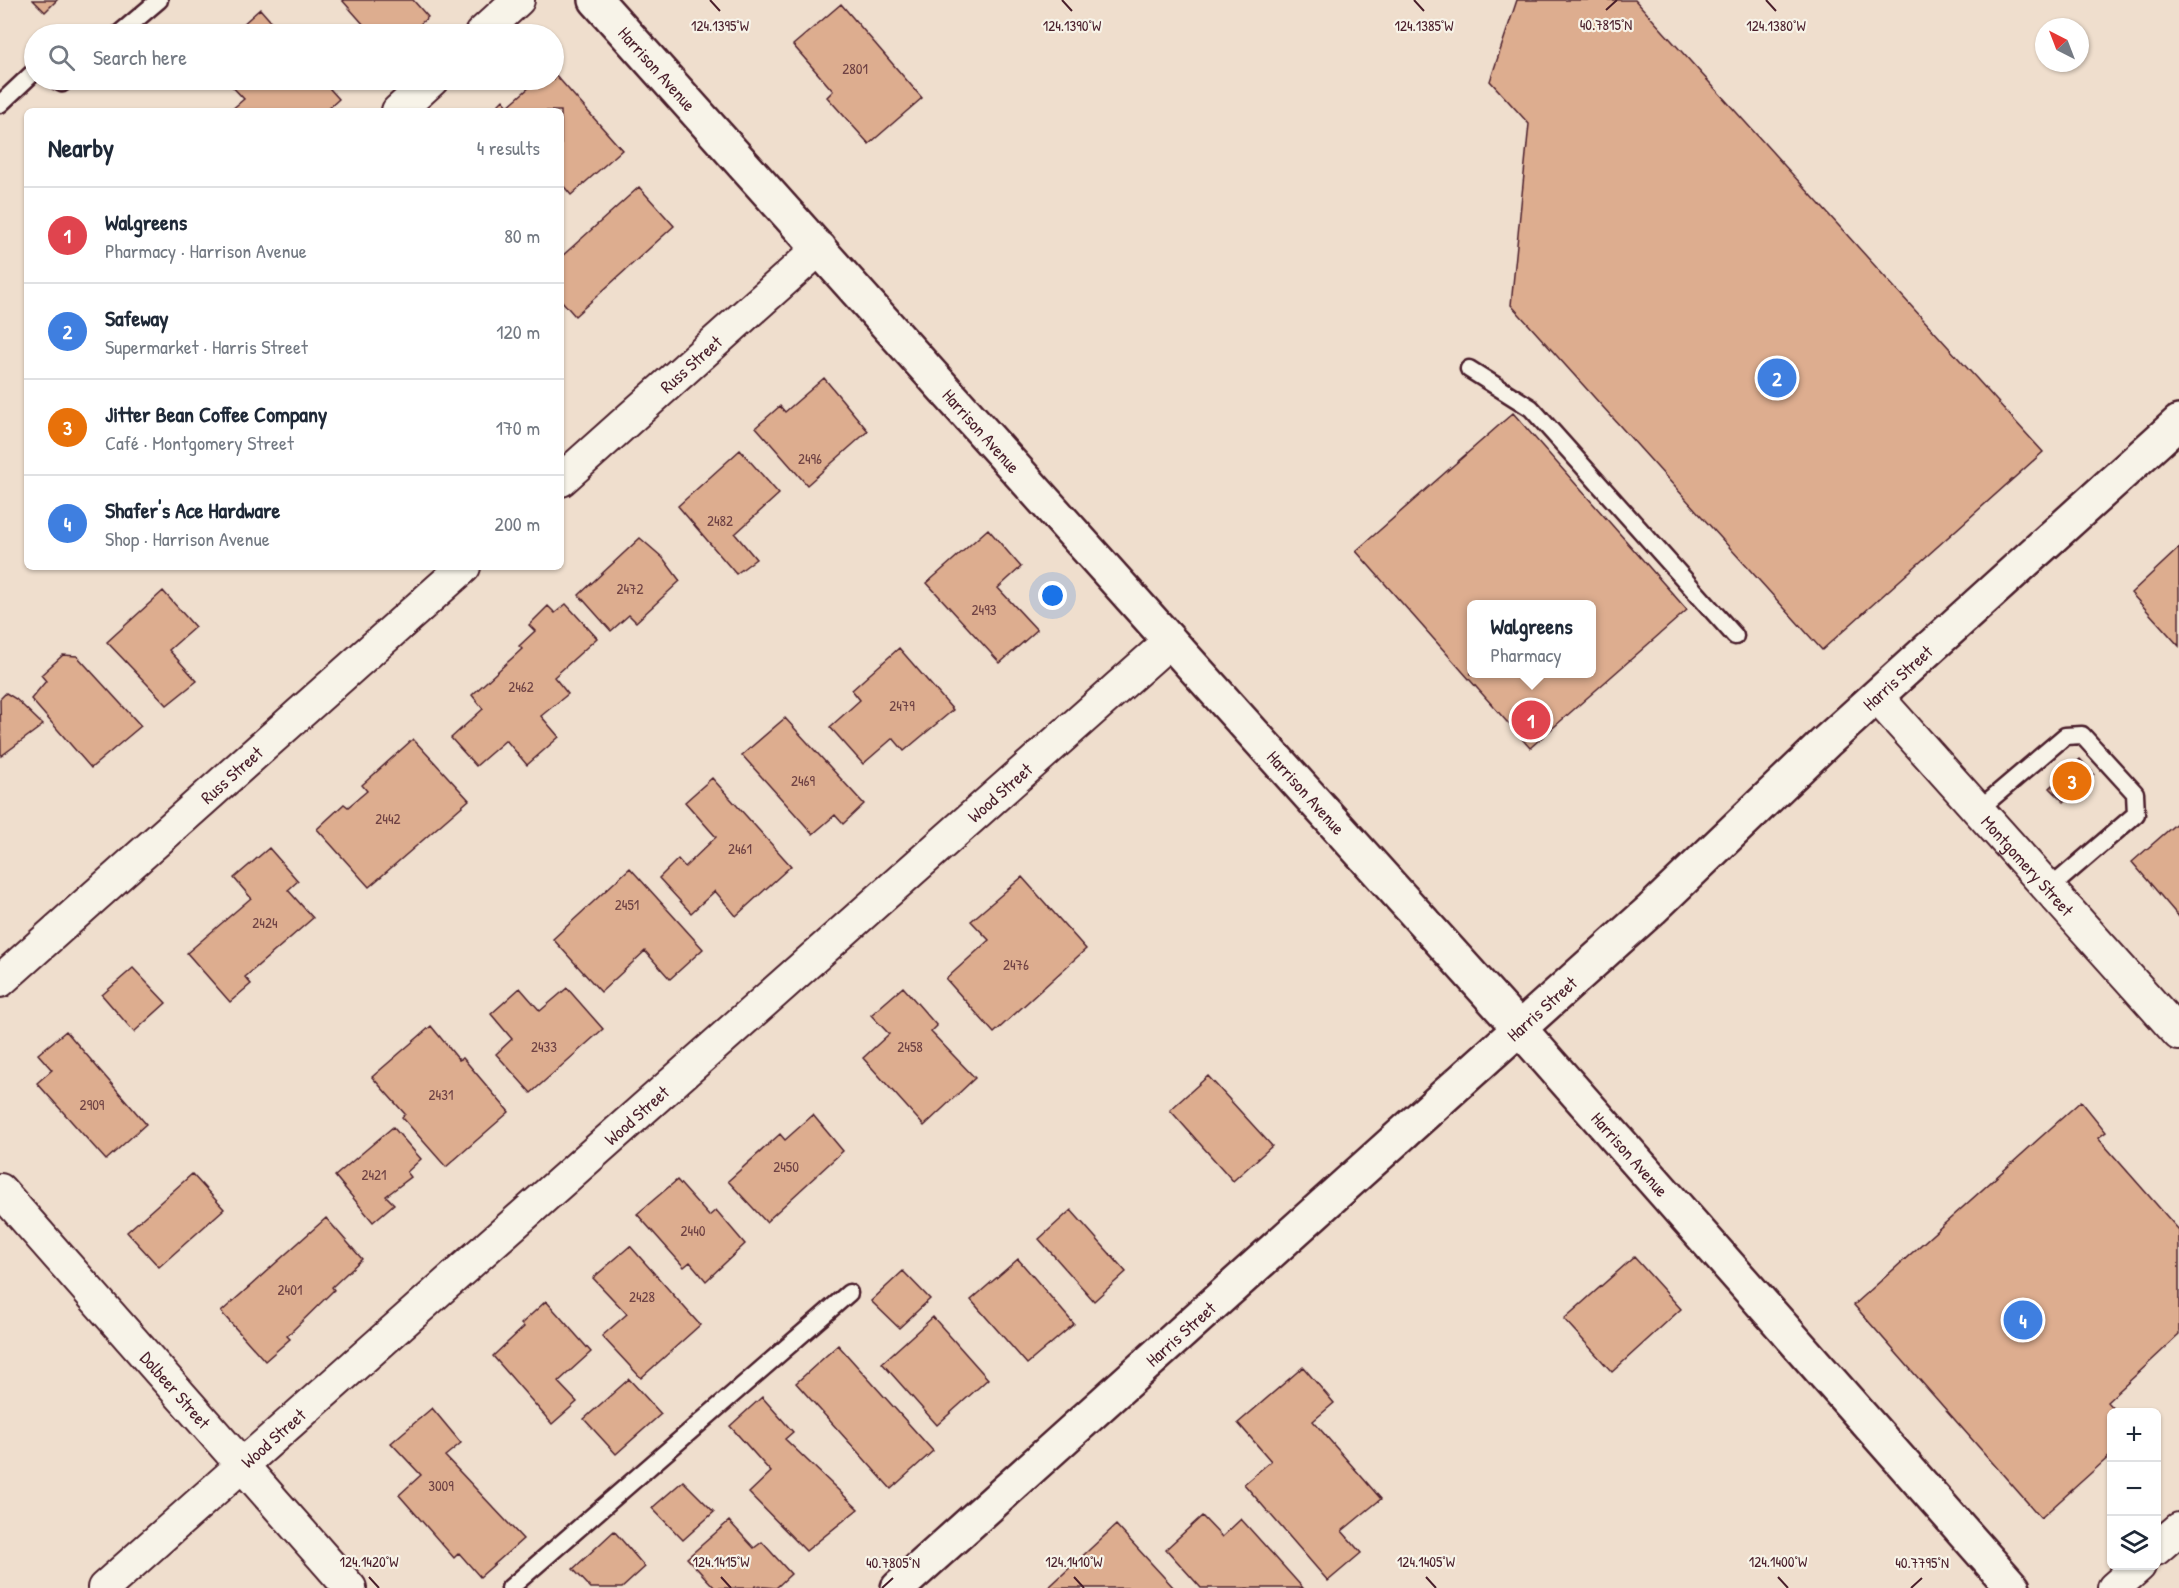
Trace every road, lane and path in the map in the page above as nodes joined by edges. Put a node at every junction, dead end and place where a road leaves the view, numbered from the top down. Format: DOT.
graph roads {
  1 [pos="159,0"];
  2 [pos="518,0"];
  3 [pos="596,0"];
  4 [pos="131,24"];
  5 [pos="492,24"];
  6 [pos="24,81"];
  7 [pos="421,90"];
  8 [pos="0,104"];
  9 [pos="401,108"];
  10 [pos="820,249"];
  11 [pos="1469,369"];
  12 [pos="2179,422"];
  13 [pos="564,477"];
  14 [pos="461,570"];
  15 [pos="1735,636"];
  16 [pos="1170,641"];
  17 [pos="1876,697"];
  18 [pos="1978,810"];
  19 [pos="2049,890"];
  20 [pos="0,981"];
  21 [pos="1519,1028"];
  22 [pos="2179,1034"];
  23 [pos="0,1190"];
  24 [pos="849,1293"];
  25 [pos="243,1466"];
  26 [pos="2179,1529"];
  27 [pos="2161,1545"];
  28 [pos="2134,1570"];
  29 [pos="104,1588"];
  30 [pos="350,1588"];
  31 [pos="510,1588"];
  32 [pos="898,1588"];
  33 [pos="2013,1588"];
  34 [pos="2114,1588"];
  1 -- 4 [label="lane"];
  2 -- 5 [label="street"];
  3 -- 10 [label="main road, Harrison Avenue"];
  6 -- 8 [label="lane"];
  7 -- 9 [label="street"];
  10 -- 13 [label="street, Russ Street"];
  10 -- 16 [label="main road, Harrison Avenue"];
  11 -- 15 [label="lane"];
  12 -- 17 [label="main road, Harris Street"];
  14 -- 20 [label="street, Russ Street"];
  16 -- 21 [label="main road, Harrison Avenue"];
  16 -- 25 [label="street, Wood Street"];
  17 -- 18 [label="street, Montgomery Street"];
  17 -- 21 [label="main road, Harris Street"];
  18 -- 19 [label="street, Montgomery Street"];
  18 -- 19 [label="lane"];
  19 -- 22 [label="street, Montgomery Street"];
  21 -- 32 [label="main road, Harris Street"];
  21 -- 33 [label="main road, Harrison Avenue"];
  23 -- 25 [label="street, Dolbeer Street"];
  24 -- 31 [label="lane"];
  25 -- 29 [label="street, Wood Street"];
  25 -- 30 [label="street, Dolbeer Street"];
  26 -- 27 [label="street"];
  28 -- 34 [label="street"];
}
